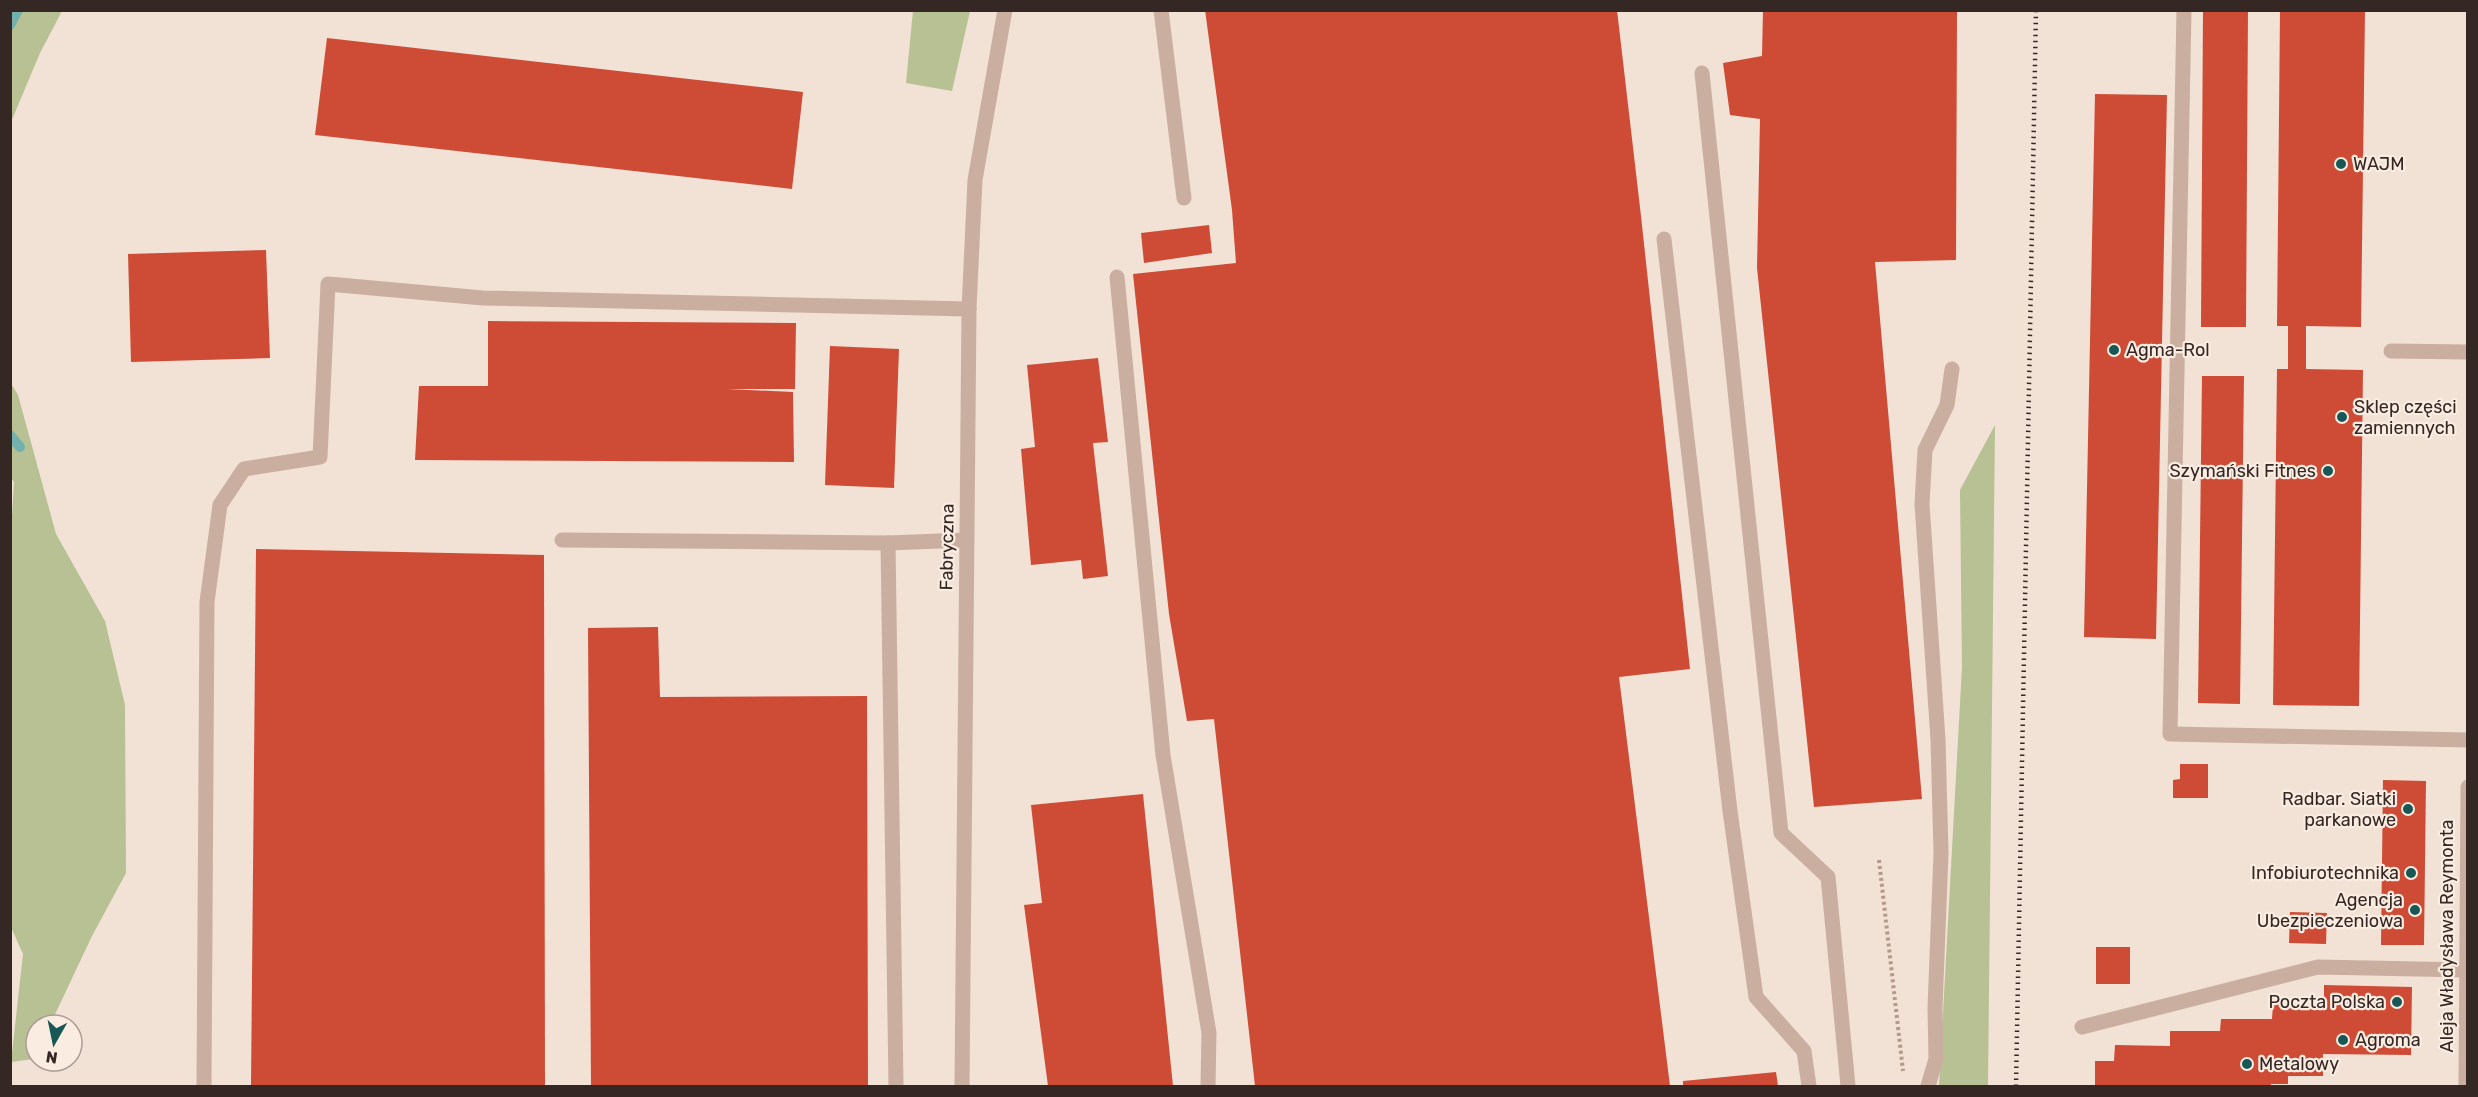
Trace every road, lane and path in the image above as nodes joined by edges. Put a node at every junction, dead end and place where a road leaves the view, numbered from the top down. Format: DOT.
graph roads {
  1 [pos="1005,10"];
  2 [pos="1161,10"];
  3 [pos="2184,10"];
  4 [pos="1702,73"];
  5 [pos="1184,198"];
  6 [pos="1664,239"];
  7 [pos="1117,277"];
  8 [pos="969,309"];
  9 [pos="2391,351"];
  10 [pos="2468,352"];
  11 [pos="1952,369"];
  12 [pos="562,540"];
  13 [pos="966,540"];
  14 [pos="888,543"];
  15 [pos="2468,740"];
  16 [pos="2468,787"];
  17 [pos="1879,860"];
  18 [pos="2467,970"];
  19 [pos="2467,989"];
  20 [pos="2082,1027"];
  21 [pos="1903,1075"];
  22 [pos="204,1086"];
  23 [pos="896,1086"];
  24 [pos="962,1086"];
  25 [pos="1208,1086"];
  26 [pos="1809,1086"];
  27 [pos="1848,1086"];
  28 [pos="1928,1086"];
  29 [pos="2466,1086"];
  1 -- 8 [label="street, Fabryczna"];
  2 -- 5 [label="street"];
  3 -- 15 [label="street"];
  4 -- 27 [label="street"];
  6 -- 26 [label="street"];
  7 -- 25 [label="street"];
  8 -- 13 [label="street, Fabryczna"];
  8 -- 22 [label="street"];
  9 -- 10 [label="street"];
  11 -- 28 [label="street"];
  12 -- 14 [label="street"];
  13 -- 14 [label="street"];
  13 -- 24 [label="street, Fabryczna"];
  14 -- 23 [label="street"];
  16 -- 18 [label="street, Aleja Władysława Reymonta"];
  17 -- 21 [label="path"];
  18 -- 19 [label="street, Aleja Władysława Reymonta"];
  18 -- 20 [label="street"];
  19 -- 29 [label="street, Aleja Władysława Reymonta"];
}
